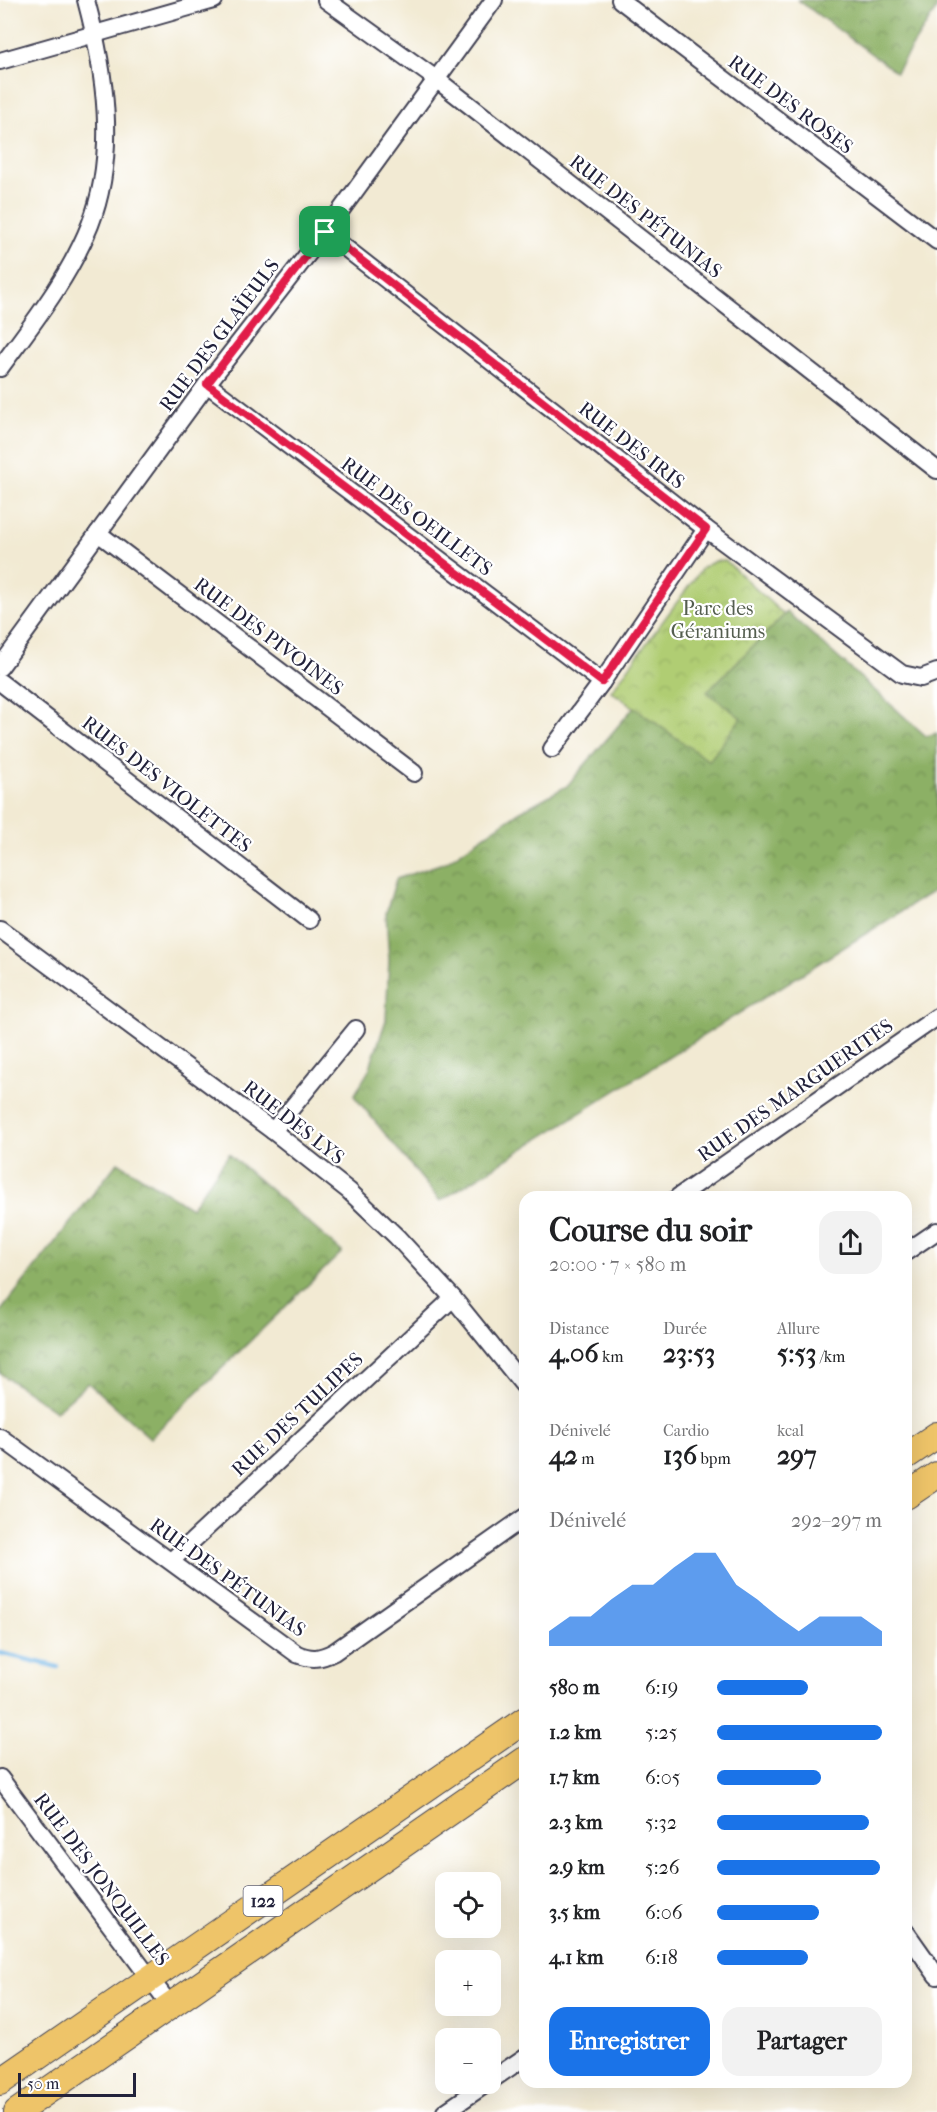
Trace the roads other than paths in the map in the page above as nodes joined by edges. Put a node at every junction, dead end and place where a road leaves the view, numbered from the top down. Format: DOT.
graph roads {
  1 [pos="86,0"];
  2 [pos="214,0"];
  3 [pos="326,0"];
  4 [pos="494,0"];
  5 [pos="620,0"];
  6 [pos="95,35"];
  7 [pos="0,61"];
  8 [pos="436,79"];
  9 [pos="325,232"];
  10 [pos="937,241"];
  11 [pos="0,368"];
  12 [pos="207,384"];
  13 [pos="937,470"];
  14 [pos="706,529"];
  15 [pos="98,533"];
  16 [pos="0,667"];
  17 [pos="929,675"];
  18 [pos="0,682"];
  19 [pos="602,682"];
  20 [pos="552,749"];
  21 [pos="414,773"];
  22 [pos="309,920"];
  23 [pos="0,929"];
  24 [pos="937,1017"];
  25 [pos="356,1029"];
  26 [pos="273,1131"];
  27 [pos="687,1191"];
  28 [pos="937,1231"];
  29 [pos="912,1248"];
  30 [pos="453,1298"];
  31 [pos="519,1380"];
  32 [pos="937,1435"];
  33 [pos="0,1437"];
  34 [pos="912,1452"];
  35 [pos="937,1475"];
  36 [pos="912,1492"];
  37 [pos="519,1521"];
  38 [pos="171,1561"];
  39 [pos="519,1724"];
  40 [pos="519,1765"];
  41 [pos="0,1778"];
  42 [pos="912,1941"];
  43 [pos="937,1976"];
  44 [pos="150,1978"];
  45 [pos="170,2005"];
  46 [pos="519,2061"];
  47 [pos="501,2073"];
  48 [pos="0,2082"];
  49 [pos="471,2094"];
  50 [pos="17,2112"];
  51 [pos="445,2112"];
  1 -- 6 [label="street"];
  2 -- 6 [label="street"];
  3 -- 8 [label="street, RUE DES PÉTUNIAS"];
  4 -- 8 [label="street, RUE DES GLAÏEULS"];
  5 -- 10 [label="street, RUE DES ROSES"];
  6 -- 7 [label="street"];
  6 -- 11 [label="street"];
  8 -- 9 [label="street, RUE DES GLAÏEULS"];
  8 -- 13 [label="street, RUE DES PÉTUNIAS"];
  9 -- 12 [label="street, RUE DES GLAÏEULS"];
  9 -- 14 [label="street, RUE DES IRIS"];
  12 -- 15 [label="street, RUE DES GLAÏEULS"];
  12 -- 19 [label="street, RUE DES OEILLETS"];
  14 -- 17 [label="street, RUE DES IRIS"];
  14 -- 19 [label="street"];
  15 -- 16 [label="street, RUE DES GLAÏEULS"];
  15 -- 21 [label="street, RUE DES PIVOINES"];
  18 -- 22 [label="street, RUES DES VIOLETTES"];
  19 -- 20 [label="street"];
  23 -- 26 [label="street, RUE DES LYS"];
  24 -- 27 [label="street, RUE DES MARGUERITES"];
  25 -- 26 [label="street"];
  26 -- 30 [label="street, RUE DES LYS"];
  28 -- 29 [label="street"];
  30 -- 31 [label="street, RUE DES LYS"];
  30 -- 38 [label="street, RUE DES TULIPES"];
  32 -- 34 [label="main road"];
  33 -- 38 [label="street, RUE DES PÉTUNIAS"];
  35 -- 36 [label="main road"];
  37 -- 38 [label="street, RUE DES PÉTUNIAS"];
  39 -- 44 [label="main road, 122"];
  40 -- 45 [label="main road, 122"];
  41 -- 44 [label="street, RUE DES JONQUILLES"];
  42 -- 43 [label="street"];
  44 -- 45 [label="street, RUE DES JONQUILLES"];
  44 -- 48 [label="main road, 122"];
  45 -- 50 [label="main road, 122"];
  46 -- 47 [label="street"];
  49 -- 51 [label="street"];
}
